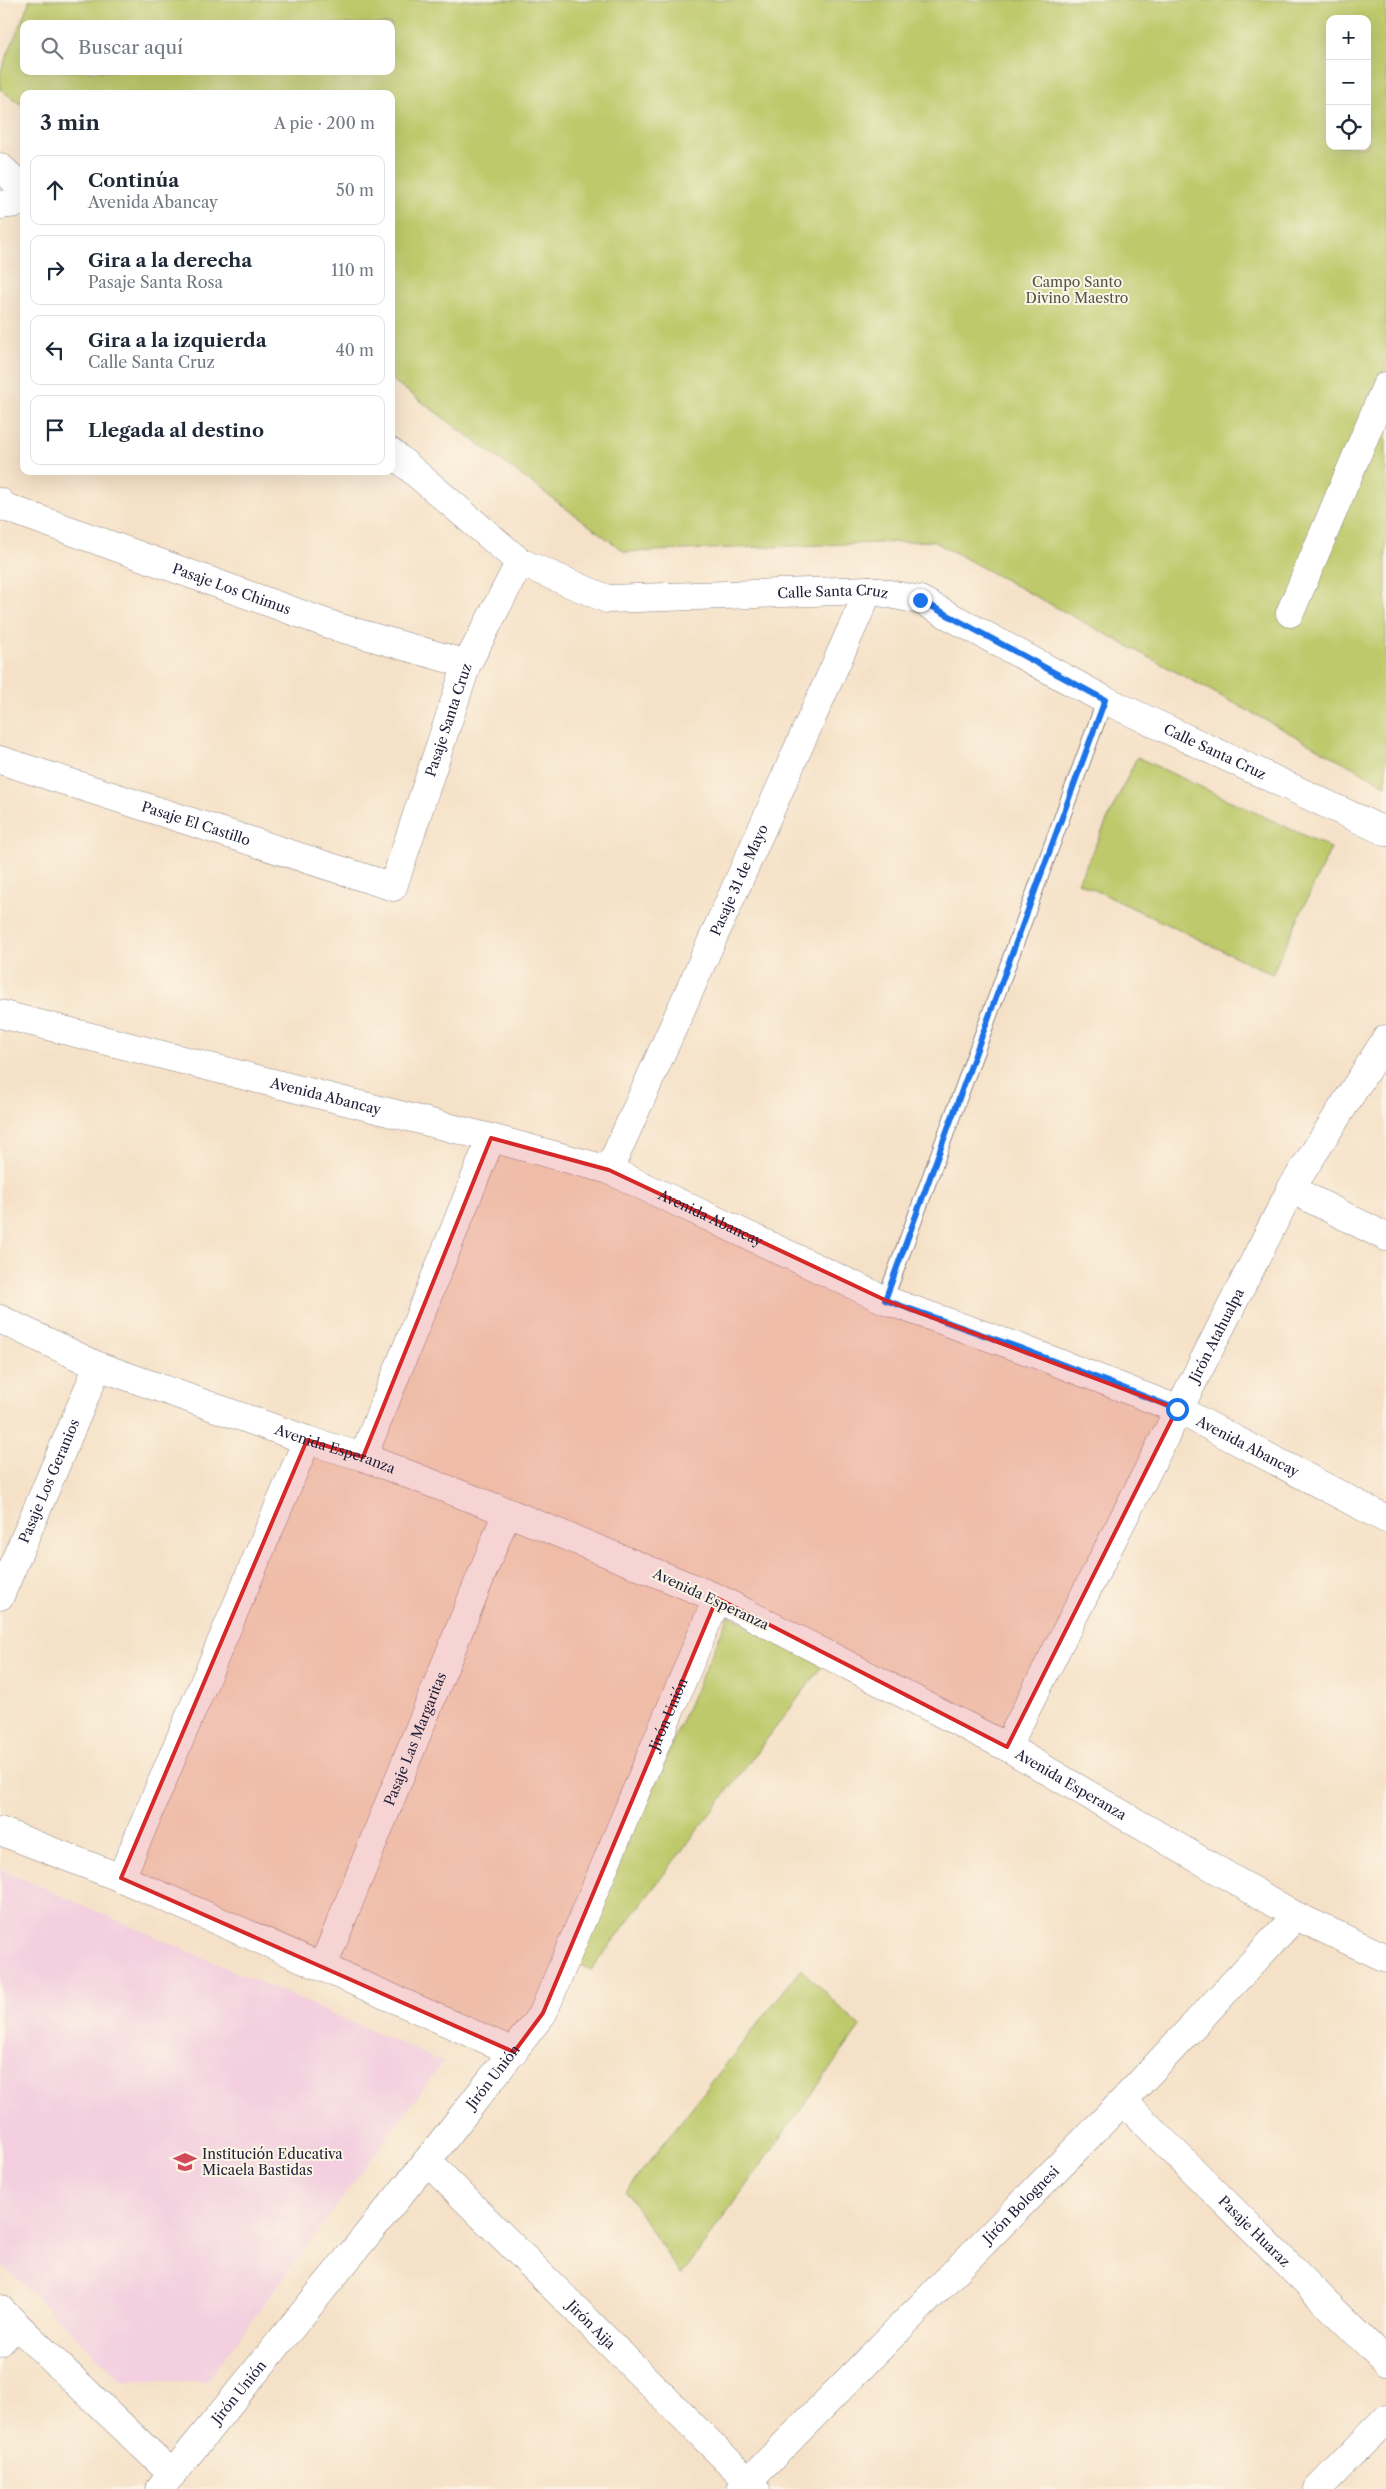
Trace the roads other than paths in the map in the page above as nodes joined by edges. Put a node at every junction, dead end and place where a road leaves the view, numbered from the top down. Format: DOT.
graph roads {
  1 [pos="0,167"];
  2 [pos="20,185"];
  3 [pos="20,202"];
  4 [pos="0,205"];
  5 [pos="1386,386"];
  6 [pos="395,455"];
  7 [pos="0,502"];
  8 [pos="520,562"];
  9 [pos="869,590"];
  10 [pos="1290,613"];
  11 [pos="466,664"];
  12 [pos="1105,700"];
  13 [pos="0,760"];
  14 [pos="1386,832"];
  15 [pos="393,887"];
  16 [pos="0,1014"];
  17 [pos="1386,1039"];
  18 [pos="491,1138"];
  19 [pos="609,1170"];
  20 [pos="1292,1189"];
  21 [pos="1386,1237"];
  22 [pos="885,1300"];
  23 [pos="0,1320"];
  24 [pos="98,1366"];
  25 [pos="1177,1409"];
  26 [pos="307,1440"];
  27 [pos="363,1457"];
  28 [pos="507,1512"];
  29 [pos="1386,1519"];
  30 [pos="0,1596"];
  31 [pos="717,1598"];
  32 [pos="1007,1747"];
  33 [pos="0,1831"];
  34 [pos="121,1878"];
  35 [pos="1296,1916"];
  36 [pos="1386,1958"];
  37 [pos="323,1966"];
  38 [pos="514,2052"];
  39 [pos="1123,2101"];
  40 [pos="427,2161"];
  41 [pos="5,2325"];
  42 [pos="1386,2362"];
  43 [pos="1386,2419"];
  44 [pos="166,2482"];
  45 [pos="748,2487"];
  46 [pos="1318,2489"];
  1 -- 2 [label="street"];
  3 -- 4 [label="street"];
  5 -- 10 [label="street"];
  6 -- 8 [label="street, Calle Santa Cruz"];
  7 -- 11 [label="street, Pasaje Los Chimus"];
  8 -- 9 [label="street, Calle Santa Cruz"];
  8 -- 11 [label="street, Pasaje Santa Cruz"];
  9 -- 12 [label="street, Calle Santa Cruz"];
  9 -- 19 [label="street, Pasaje 31 de Mayo"];
  11 -- 15 [label="street, Pasaje Santa Cruz"];
  12 -- 14 [label="street, Calle Santa Cruz"];
  12 -- 22 [label="lane"];
  13 -- 15 [label="street, Pasaje El Castillo"];
  16 -- 18 [label="street, Avenida Abancay"];
  17 -- 20 [label="street, Jirón Atahualpa"];
  18 -- 19 [label="street, Avenida Abancay"];
  18 -- 27 [label="street"];
  19 -- 22 [label="street, Avenida Abancay"];
  20 -- 21 [label="street"];
  20 -- 25 [label="street, Jirón Atahualpa"];
  22 -- 25 [label="street, Avenida Abancay"];
  23 -- 24 [label="street, Avenida Esperanza"];
  24 -- 26 [label="street, Avenida Esperanza"];
  24 -- 30 [label="street, Pasaje Los Geranios"];
  25 -- 29 [label="street, Avenida Abancay"];
  25 -- 32 [label="street, Jirón Atahualpa"];
  26 -- 27 [label="street, Avenida Esperanza"];
  26 -- 34 [label="street"];
  27 -- 28 [label="street, Avenida Esperanza"];
  28 -- 31 [label="street, Avenida Esperanza"];
  28 -- 37 [label="street, Pasaje Las Margaritas"];
  31 -- 32 [label="street, Avenida Esperanza"];
  31 -- 38 [label="street, Jirón Unión"];
  32 -- 35 [label="street, Avenida Esperanza"];
  33 -- 34 [label="street"];
  34 -- 37 [label="street"];
  35 -- 36 [label="street, Avenida Esperanza"];
  35 -- 39 [label="street, Jirón Bolognesi"];
  37 -- 38 [label="street"];
  38 -- 40 [label="street, Jirón Unión"];
  39 -- 42 [label="street, Pasaje Huaraz"];
  39 -- 45 [label="street, Jirón Bolognesi"];
  40 -- 44 [label="street, Jirón Unión"];
  40 -- 45 [label="street, Jirón Aija"];
  41 -- 44 [label="street"];
  43 -- 46 [label="street"];
}
